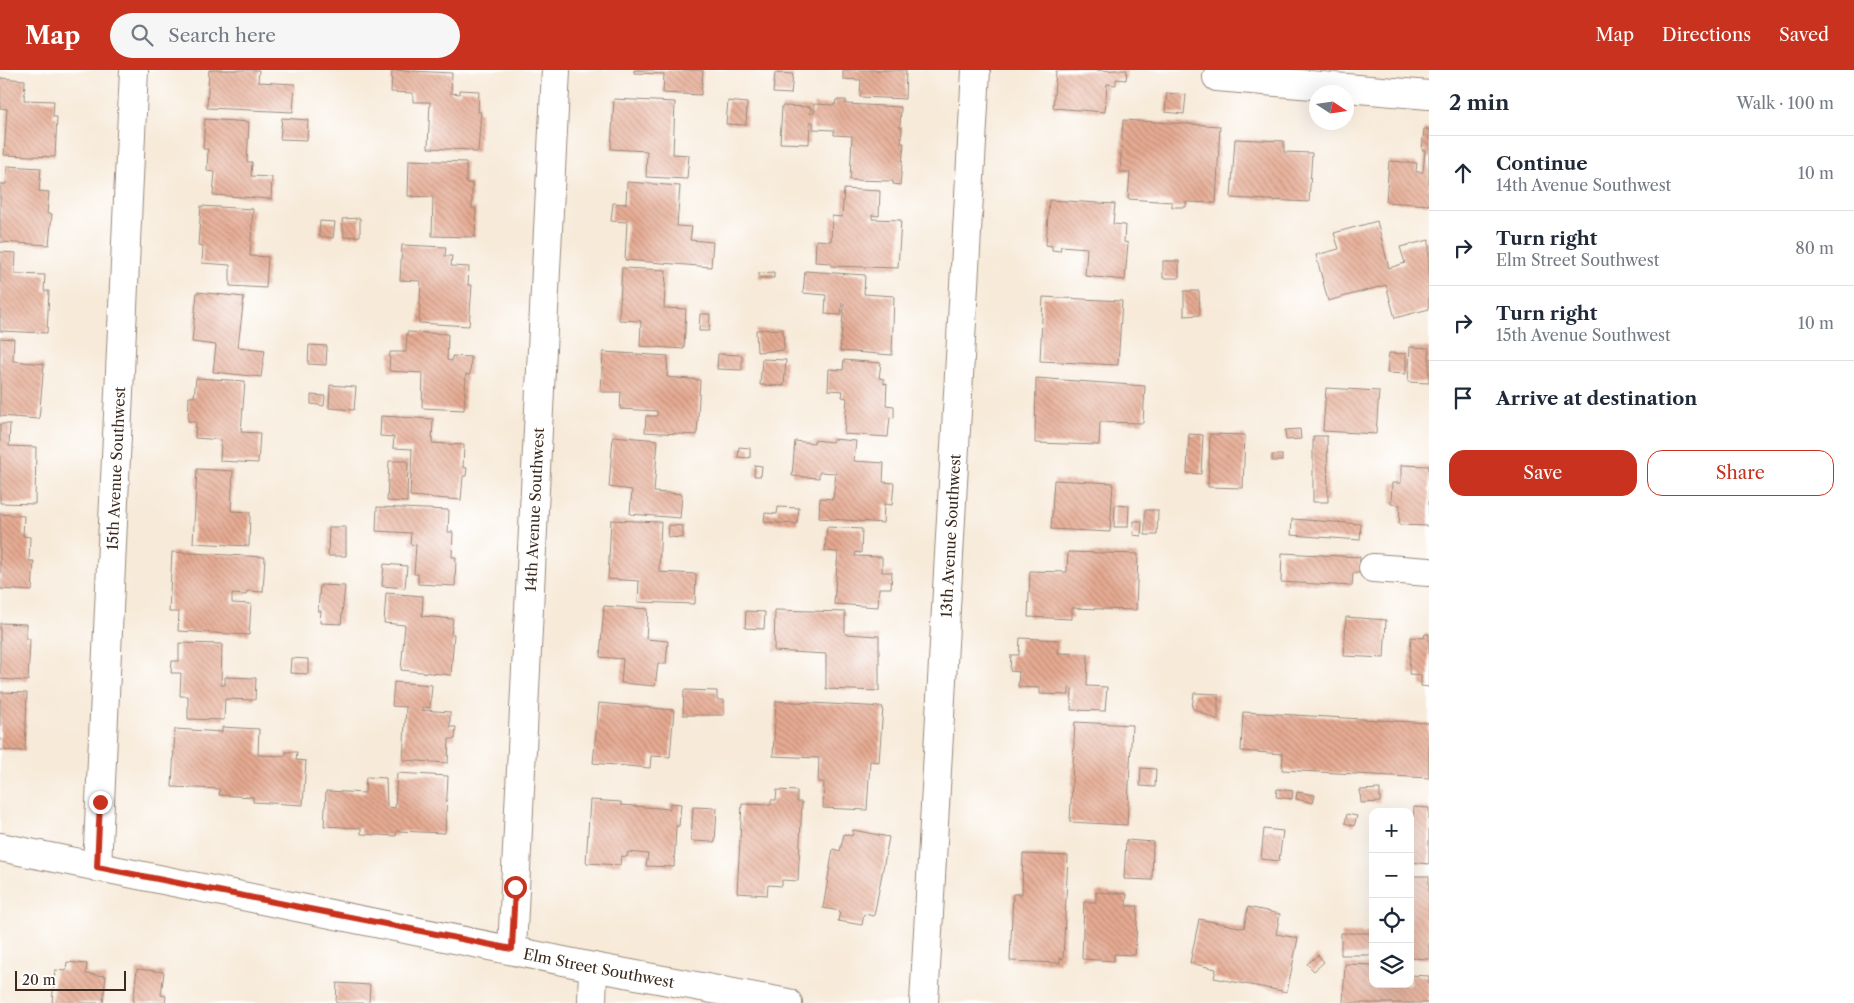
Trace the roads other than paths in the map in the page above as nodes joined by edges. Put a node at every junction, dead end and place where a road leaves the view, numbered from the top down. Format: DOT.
graph roads {
  1 [pos="134,70"];
  2 [pos="556,70"];
  3 [pos="976,70"];
  4 [pos="1217,77"];
  5 [pos="1429,95"];
  6 [pos="1373,568"];
  7 [pos="1429,572"];
  8 [pos="0,847"];
  9 [pos="97,867"];
  10 [pos="512,949"];
  11 [pos="593,967"];
  12 [pos="592,1003"];
  13 [pos="788,1003"];
  14 [pos="924,1003"];
  1 -- 9 [label="street, 15th Avenue Southwest"];
  2 -- 10 [label="street, 14th Avenue Southwest"];
  3 -- 14 [label="street, 13th Avenue Southwest"];
  4 -- 5 [label="street"];
  6 -- 7 [label="street"];
  8 -- 9 [label="street, Elm Street Southwest"];
  9 -- 10 [label="street, Elm Street Southwest"];
  10 -- 11 [label="street, Elm Street Southwest"];
  11 -- 12 [label="street"];
  11 -- 13 [label="street, Elm Street Southwest"];
}
